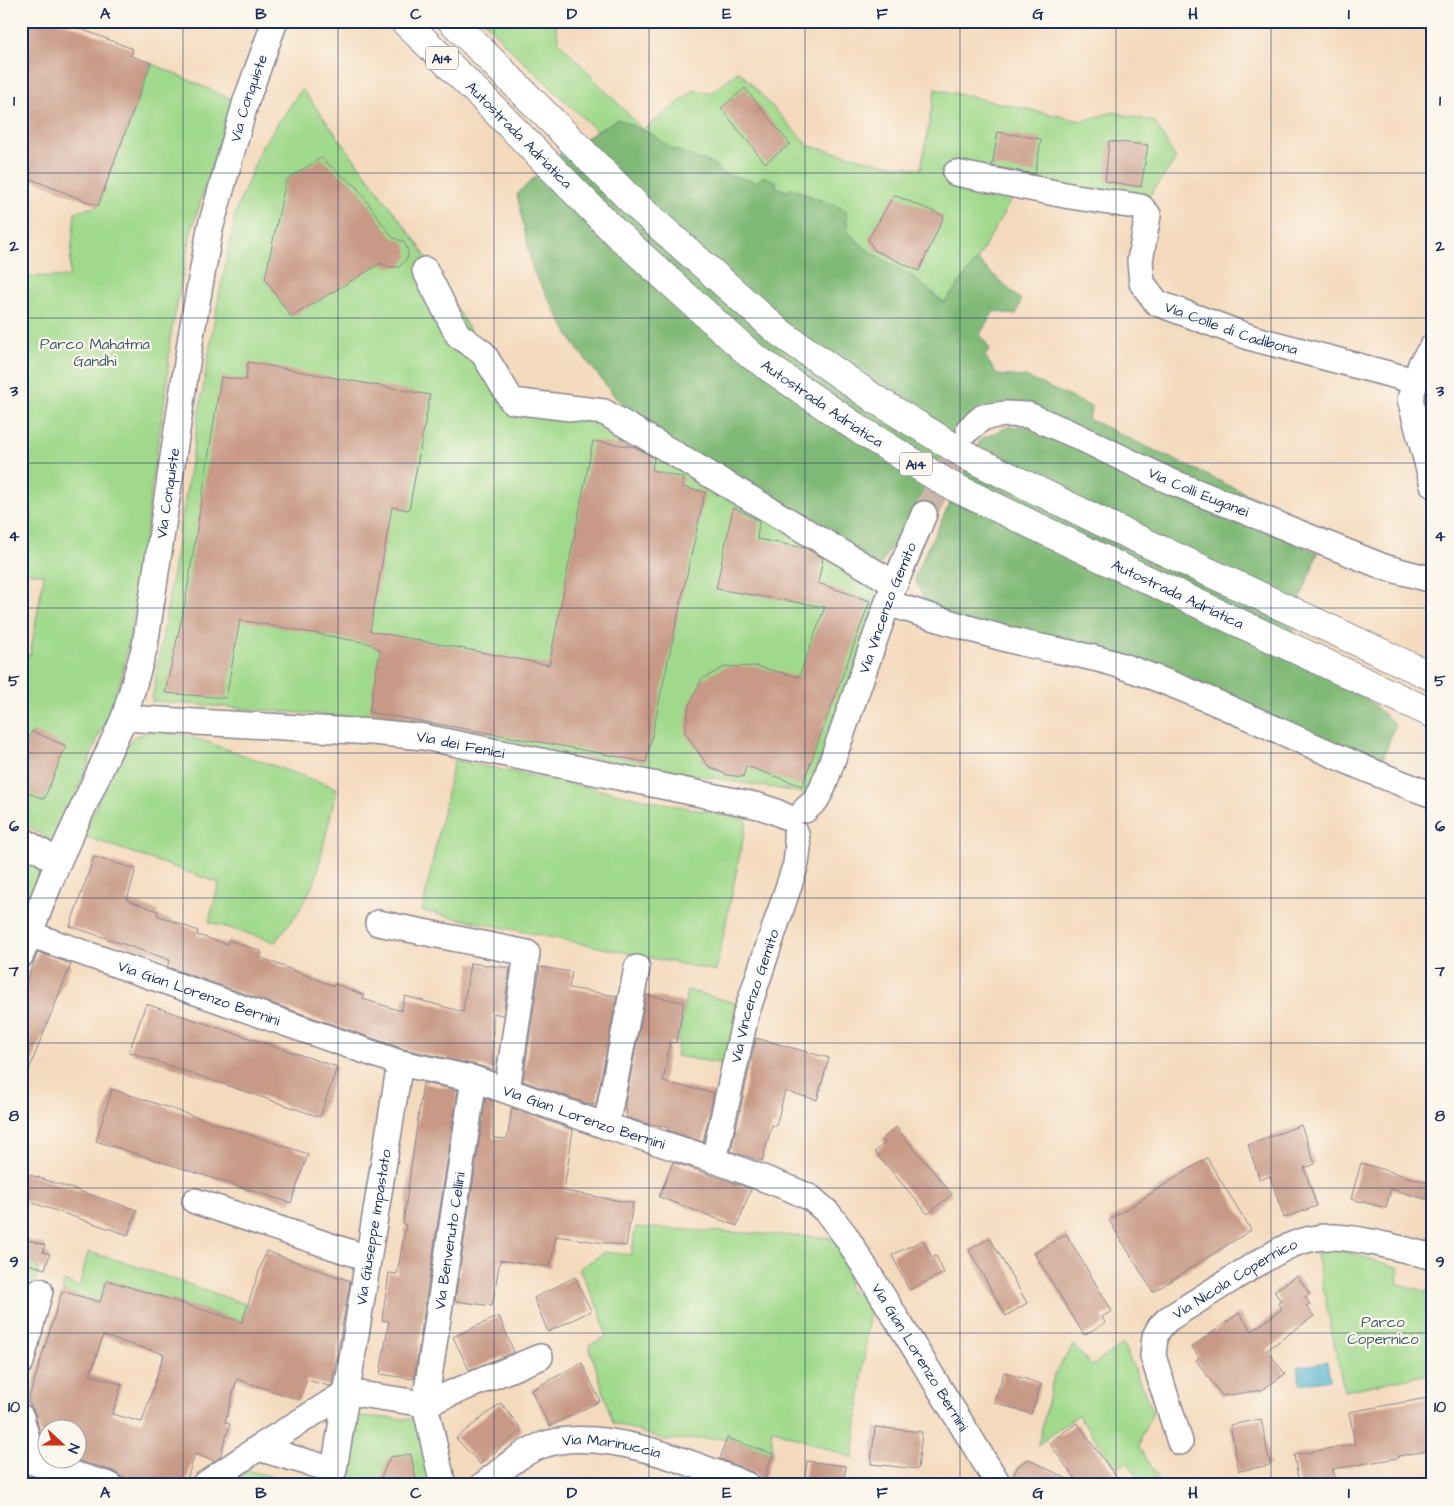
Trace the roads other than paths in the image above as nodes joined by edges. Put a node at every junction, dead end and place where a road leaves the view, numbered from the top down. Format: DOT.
graph roads {
  1 [pos="275,21"];
  2 [pos="404,21"];
  3 [pos="452,21"];
  4 [pos="956,173"];
  5 [pos="425,270"];
  6 [pos="1433,346"];
  7 [pos="1415,381"];
  8 [pos="969,429"];
  9 [pos="1433,485"];
  10 [pos="924,514"];
  11 [pos="1433,580"];
  12 [pos="892,593"];
  13 [pos="1433,677"];
  14 [pos="1433,714"];
  15 [pos="124,718"];
  16 [pos="1433,795"];
  17 [pos="797,821"];
  18 [pos="21,839"];
  19 [pos="58,862"];
  20 [pos="378,923"];
  21 [pos="25,944"];
  22 [pos="637,968"];
  23 [pos="400,1062"];
  24 [pos="474,1079"];
  25 [pos="507,1090"];
  26 [pos="606,1126"];
  27 [pos="714,1160"];
  28 [pos="195,1201"];
  29 [pos="1433,1257"];
  30 [pos="368,1258"];
  31 [pos="40,1291"];
  32 [pos="540,1357"];
  33 [pos="21,1362"];
  34 [pos="347,1392"];
  35 [pos="425,1404"];
  36 [pos="21,1417"];
  37 [pos="1180,1442"];
  38 [pos="258,1448"];
  39 [pos="109,1485"];
  40 [pos="204,1485"];
  41 [pos="443,1485"];
  42 [pos="483,1485"];
  43 [pos="747,1485"];
  44 [pos="999,1485"];
  1 -- 15 [label="street, Via Conquiste"];
  2 -- 14 [label="highway, Autostrada Adriatica / A14"];
  3 -- 13 [label="highway, A14"];
  4 -- 7 [label="street, Via Colle di Cadibona"];
  5 -- 12 [label="street"];
  6 -- 7 [label="street"];
  7 -- 9 [label="street"];
  8 -- 11 [label="street, Via Colli Euganei"];
  10 -- 12 [label="street, Via Vincenzo Gemito"];
  12 -- 16 [label="street"];
  12 -- 17 [label="street, Via Vincenzo Gemito"];
  15 -- 17 [label="street, Via dei Fenici"];
  15 -- 19 [label="street, Via Conquiste"];
  17 -- 27 [label="street, Via Vincenzo Gemito"];
  18 -- 19 [label="street"];
  19 -- 21 [label="street, Via Conquiste"];
  20 -- 25 [label="street"];
  21 -- 23 [label="street, Via Gian Lorenzo Bernini"];
  22 -- 26 [label="street"];
  23 -- 24 [label="street, Via Gian Lorenzo Bernini"];
  23 -- 30 [label="street, Via Giuseppe Impastato"];
  24 -- 25 [label="street, Via Gian Lorenzo Bernini"];
  24 -- 35 [label="street, Via Benvenuto Cellini"];
  25 -- 26 [label="street, Via Gian Lorenzo Bernini"];
  26 -- 27 [label="street, Via Gian Lorenzo Bernini"];
  27 -- 44 [label="street, Via Gian Lorenzo Bernini"];
  28 -- 30 [label="street"];
  29 -- 37 [label="street, Via Nicola Copernico"];
  30 -- 34 [label="street, Via Giuseppe Impastato"];
  31 -- 33 [label="street"];
  32 -- 35 [label="street"];
  34 -- 35 [label="street"];
  34 -- 38 [label="street"];
  34 -- 38 [label="street, Via Giuseppe Impastato"];
  35 -- 41 [label="street, Via Benvenuto Cellini"];
  36 -- 39 [label="street"];
  38 -- 40 [label="street"];
  42 -- 43 [label="street, Via Marinuccia"];
}
